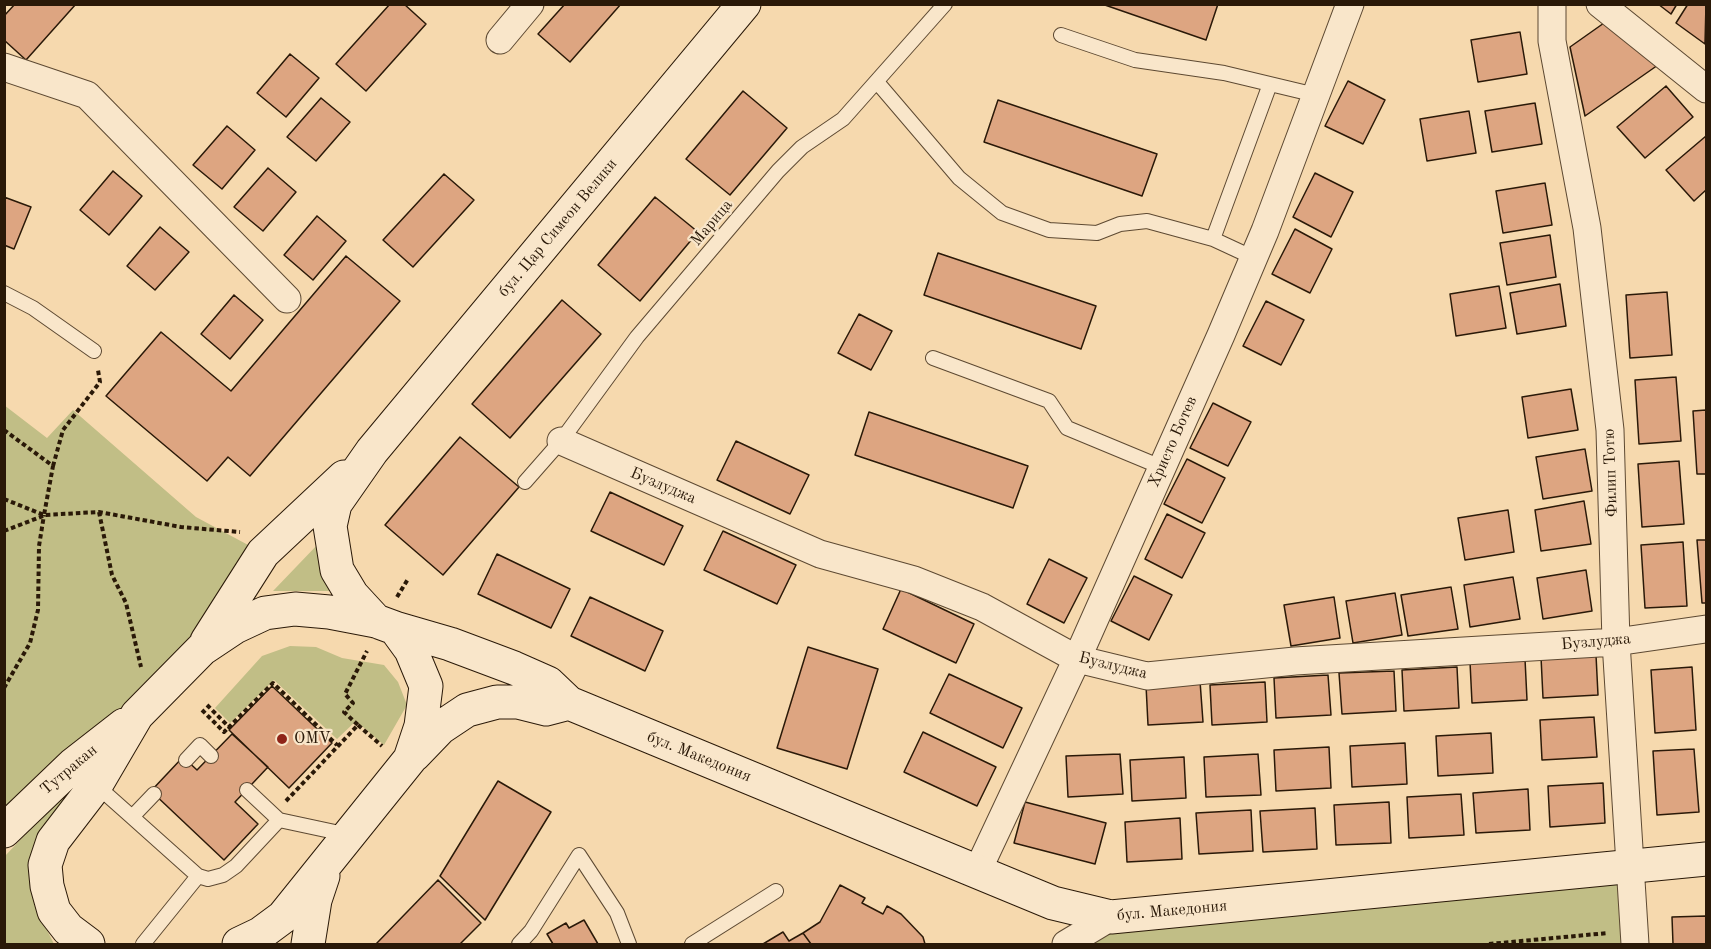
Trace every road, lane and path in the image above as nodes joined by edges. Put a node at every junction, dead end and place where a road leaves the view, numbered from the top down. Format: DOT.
graph roads {
  1 [pos="530,4"];
  2 [pos="744,4"];
  3 [pos="945,4"];
  4 [pos="1350,4"];
  5 [pos="1552,4"];
  6 [pos="1600,4"];
  7 [pos="1061,34"];
  8 [pos="500,40"];
  9 [pos="4,67"];
  10 [pos="877,82"];
  11 [pos="1270,84"];
  12 [pos="1707,90"];
  13 [pos="1316,95"];
  14 [pos="1213,239"];
  15 [pos="1254,258"];
  16 [pos="4,293"];
  17 [pos="287,298"];
  18 [pos="94,351"];
  19 [pos="933,358"];
  20 [pos="4,430"];
  21 [pos="561,441"];
  22 [pos="372,451"];
  23 [pos="53,466"];
  24 [pos="1161,467"];
  25 [pos="525,482"];
  26 [pos="4,500"];
  27 [pos="99,512"];
  28 [pos="44,515"];
  29 [pos="4,531"];
  30 [pos="276,538"];
  31 [pos="385,624"];
  32 [pos="1707,629"];
  33 [pos="1616,642"];
  34 [pos="202,649"];
  35 [pos="1077,659"];
  36 [pos="4,688"];
  37 [pos="569,703"];
  38 [pos="207,705"];
  39 [pos="143,709"];
  40 [pos="202,710"];
  41 [pos="229,727"];
  42 [pos="338,745"];
  43 [pos="211,756"];
  44 [pos="410,759"];
  45 [pos="186,760"];
  46 [pos="96,785"];
  47 [pos="247,790"];
  48 [pos="154,794"];
  49 [pos="132,817"];
  50 [pos="276,817"];
  51 [pos="4,831"];
  52 [pos="350,836"];
  53 [pos="1707,860"];
  54 [pos="327,865"];
  55 [pos="1631,867"];
  56 [pos="977,872"];
  57 [pos="198,876"];
  58 [pos="776,891"];
  59 [pos="1111,917"];
  60 [pos="1635,938"];
  61 [pos="88,945"];
  62 [pos="143,945"];
  63 [pos="239,945"];
  64 [pos="308,945"];
  65 [pos="519,945"];
  66 [pos="629,945"];
  67 [pos="692,945"];
  68 [pos="1066,945"];
  69 [pos="1489,945"];
  1 -- 8 [label="street"];
  2 -- 22 [label="street, бул. Цар Симеон Велики"];
  3 -- 10 [label="lane, Марица"];
  4 -- 13 [label="street, Христо Ботев"];
  5 -- 33 [label="street, Филип Тотю"];
  6 -- 12 [label="street"];
  7 -- 11 [label="lane"];
  9 -- 17 [label="street"];
  10 -- 14 [label="lane"];
  10 -- 21 [label="lane, Марица"];
  11 -- 13 [label="lane"];
  11 -- 14 [label="lane"];
  13 -- 15 [label="street, Христо Ботев"];
  14 -- 15 [label="lane"];
  15 -- 24 [label="street, Христо Ботев"];
  16 -- 18 [label="lane"];
  18 -- 23 [label="path"];
  19 -- 24 [label="lane"];
  20 -- 23 [label="path"];
  21 -- 25 [label="lane, Марица"];
  21 -- 35 [label="street, Бузлуджа"];
  22 -- 30 [label="street, бул. Цар Симеон Велики"];
  22 -- 31 [label="street, бул. Цар Симеон Велики"];
  23 -- 28 [label="path"];
  24 -- 35 [label="street, Христо Ботев"];
  26 -- 28 [label="path"];
  27 -- 28 [label="path"];
  27 -- 30 [label="path"];
  27 -- 39 [label="path"];
  28 -- 29 [label="path"];
  28 -- 36 [label="path"];
  30 -- 34 [label="street, бул. Цар Симеон Велики"];
  31 -- 34 [label="street, бул. Македония"];
  31 -- 37 [label="street, бул. Македония"];
  31 -- 42 [label="path"];
  31 -- 44 [label="street, бул. Цар Симеон Велики"];
  32 -- 33 [label="street, Бузлуджа"];
  33 -- 35 [label="street, Бузлуджа"];
  33 -- 55 [label="street, Филип Тотю"];
  34 -- 39 [label="street"];
  35 -- 56 [label="street, Христо Ботев"];
  37 -- 44 [label="street"];
  37 -- 56 [label="street, бул. Македония"];
  38 -- 41 [label="path"];
  39 -- 46 [label="street"];
  39 -- 51 [label="street, Тутракан"];
  40 -- 41 [label="path"];
  41 -- 42 [label="path"];
  42 -- 50 [label="path"];
  43 -- 45 [label="lane"];
  44 -- 52 [label="street"];
  46 -- 49 [label="lane"];
  46 -- 61 [label="street"];
  47 -- 50 [label="lane"];
  48 -- 49 [label="lane"];
  49 -- 57 [label="lane"];
  50 -- 52 [label="lane"];
  50 -- 57 [label="lane"];
  52 -- 54 [label="street"];
  53 -- 55 [label="street, бул. Македония"];
  54 -- 63 [label="street"];
  54 -- 64 [label="street"];
  55 -- 59 [label="street, бул. Македония"];
  55 -- 60 [label="street, Филип Тотю"];
  56 -- 59 [label="street, бул. Македония"];
  57 -- 62 [label="lane"];
  58 -- 67 [label="lane"];
  59 -- 68 [label="street"];
  60 -- 69 [label="path"];
  65 -- 66 [label="lane"];
}
